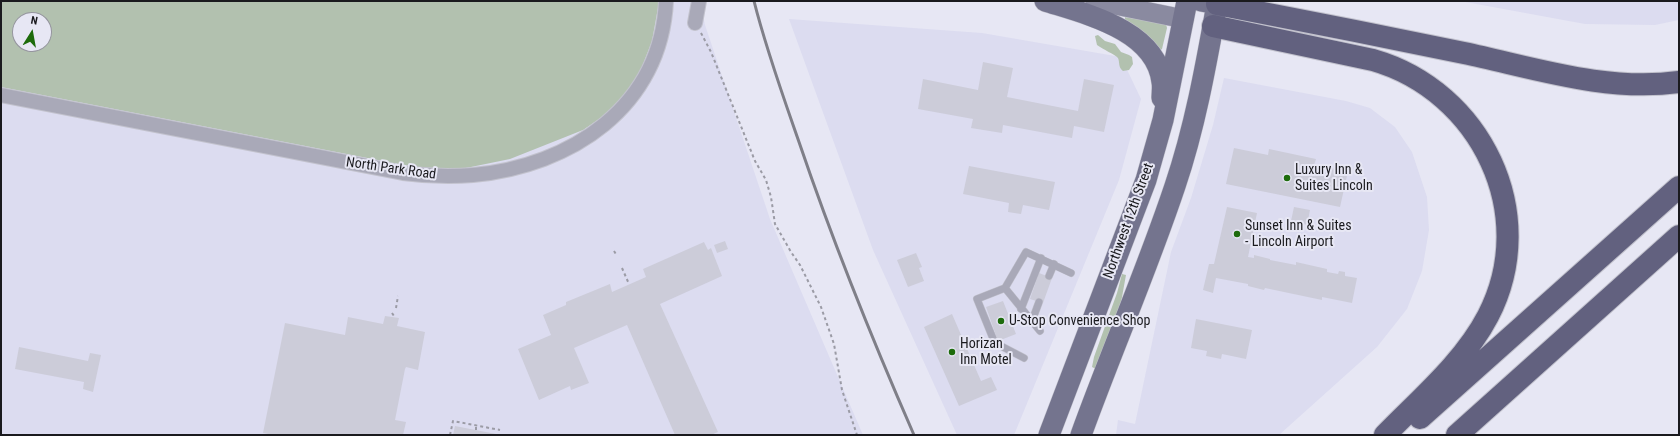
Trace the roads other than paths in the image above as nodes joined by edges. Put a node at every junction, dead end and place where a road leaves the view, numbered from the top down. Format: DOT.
graph roads {
  1 [pos="666,1"];
  2 [pos="699,1"];
  3 [pos="1045,1"];
  4 [pos="1095,1"];
  5 [pos="1212,2"];
  6 [pos="1185,10"];
  7 [pos="695,23"];
  8 [pos="1213,26"];
  9 [pos="1679,82"];
  10 [pos="1,95"];
  11 [pos="1,100"];
  12 [pos="29,101"];
  13 [pos="1163,120"];
  14 [pos="1679,187"];
  15 [pos="1679,236"];
  16 [pos="1041,258"];
  17 [pos="1054,264"];
  18 [pos="1071,272"];
  19 [pos="1049,276"];
  20 [pos="1005,288"];
  21 [pos="1039,302"];
  22 [pos="1021,309"];
  23 [pos="1032,321"];
  24 [pos="1040,331"];
  25 [pos="1024,358"];
  26 [pos="1049,435"];
  27 [pos="1081,435"];
  28 [pos="1385,435"];
  29 [pos="1401,435"];
  30 [pos="1457,435"];
  1 -- 12 [label="street, North Park Road"];
  2 -- 7 [label="street"];
  3 -- 13 [label="main road"];
  4 -- 6 [label="main road"];
  5 -- 8 [label="main road"];
  5 -- 9 [label="highway"];
  6 -- 8 [label="main road"];
  6 -- 13 [label="main road, Northwest 12th Street"];
  8 -- 27 [label="main road"];
  8 -- 28 [label="highway"];
  10 -- 12 [label="street, North Park Road"];
  11 -- 12 [label="street, North Park Road"];
  13 -- 26 [label="main road, Northwest 12th Street"];
  14 -- 29 [label="highway"];
  15 -- 30 [label="highway"];
  16 -- 17 [label="lane"];
  16 -- 20 [label="lane"];
  16 -- 22 [label="lane"];
  17 -- 18 [label="lane"];
  17 -- 19 [label="lane"];
  20 -- 22 [label="lane"];
  20 -- 25 [label="lane"];
  21 -- 23 [label="lane"];
  22 -- 23 [label="lane"];
  23 -- 24 [label="lane"];
}
